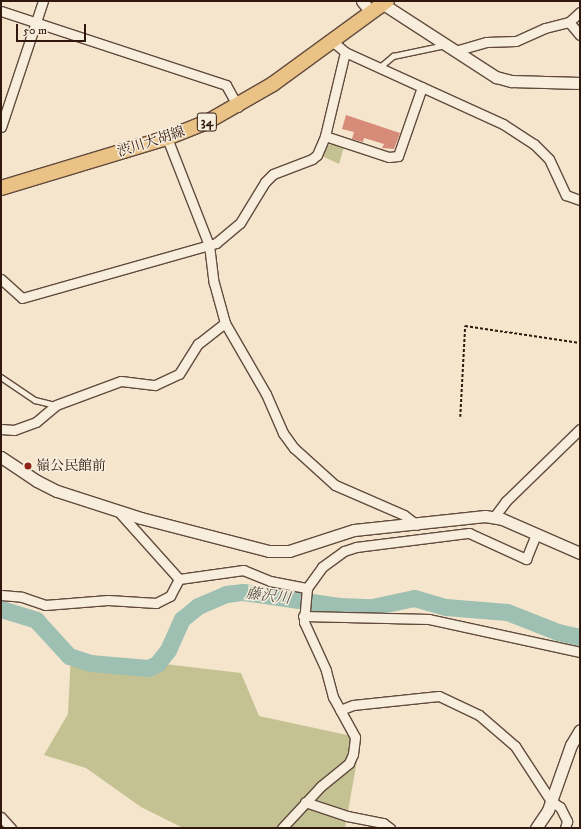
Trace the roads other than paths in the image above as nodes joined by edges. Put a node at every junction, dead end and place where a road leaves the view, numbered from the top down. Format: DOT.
graph roads {
  1 [pos="43,1"];
  2 [pos="362,1"];
  3 [pos="380,6"];
  4 [pos="1,11"];
  5 [pos="580,12"];
  6 [pos="36,22"];
  7 [pos="569,22"];
  8 [pos="580,35"];
  9 [pos="332,42"];
  10 [pos="445,45"];
  11 [pos="455,51"];
  12 [pos="346,52"];
  13 [pos="380,67"];
  14 [pos="580,83"];
  15 [pos="422,87"];
  16 [pos="238,107"];
  17 [pos="1,127"];
  18 [pos="325,136"];
  19 [pos="167,138"];
  20 [pos="1,188"];
  21 [pos="580,200"];
  22 [pos="209,245"];
  23 [pos="1,279"];
  24 [pos="225,323"];
  25 [pos="1,377"];
  26 [pos="56,405"];
  27 [pos="1,429"];
  28 [pos="579,432"];
  29 [pos="1,456"];
  30 [pos="117,510"];
  31 [pos="494,517"];
  32 [pos="417,525"];
  33 [pos="536,534"];
  34 [pos="580,553"];
  35 [pos="179,579"];
  36 [pos="307,590"];
  37 [pos="1,595"];
  38 [pos="304,614"];
  39 [pos="580,652"];
  40 [pos="340,710"];
  41 [pos="580,730"];
  42 [pos="551,801"];
  43 [pos="305,802"];
  44 [pos="1,817"];
  45 [pos="11,828"];
  46 [pos="282,828"];
  47 [pos="390,828"];
  48 [pos="536,828"];
  49 [pos="565,828"];
  1 -- 6 [label="street"];
  2 -- 3 [label="street"];
  3 -- 9 [label="main road, 渋川大胡線 / 34"];
  3 -- 10 [label="street"];
  4 -- 6 [label="street"];
  5 -- 7 [label="street"];
  6 -- 16 [label="street"];
  6 -- 17 [label="street"];
  7 -- 8 [label="street"];
  7 -- 11 [label="street"];
  9 -- 12 [label="street"];
  9 -- 16 [label="main road, 渋川大胡線 / 34"];
  10 -- 11 [label="street"];
  10 -- 13 [label="lane"];
  11 -- 14 [label="street"];
  12 -- 13 [label="street"];
  12 -- 18 [label="street"];
  13 -- 15 [label="street"];
  15 -- 18 [label="street"];
  15 -- 21 [label="street"];
  16 -- 19 [label="main road, 渋川大胡線 / 34"];
  18 -- 22 [label="street"];
  19 -- 20 [label="main road, 渋川大胡線 / 34"];
  19 -- 22 [label="street"];
  22 -- 23 [label="street"];
  22 -- 24 [label="street"];
  24 -- 26 [label="street"];
  24 -- 32 [label="street"];
  25 -- 26 [label="lane"];
  26 -- 27 [label="street"];
  28 -- 31 [label="street"];
  29 -- 30 [label="street"];
  30 -- 32 [label="street"];
  30 -- 35 [label="street"];
  31 -- 32 [label="street"];
  31 -- 33 [label="street"];
  33 -- 34 [label="street"];
  33 -- 36 [label="street"];
  35 -- 36 [label="street"];
  35 -- 37 [label="street"];
  36 -- 38 [label="street"];
  38 -- 39 [label="street"];
  38 -- 40 [label="street"];
  40 -- 42 [label="street"];
  40 -- 43 [label="street"];
  41 -- 42 [label="street"];
  42 -- 48 [label="street"];
  42 -- 49 [label="street"];
  43 -- 46 [label="street"];
  43 -- 47 [label="street"];
  44 -- 45 [label="street"];
}
